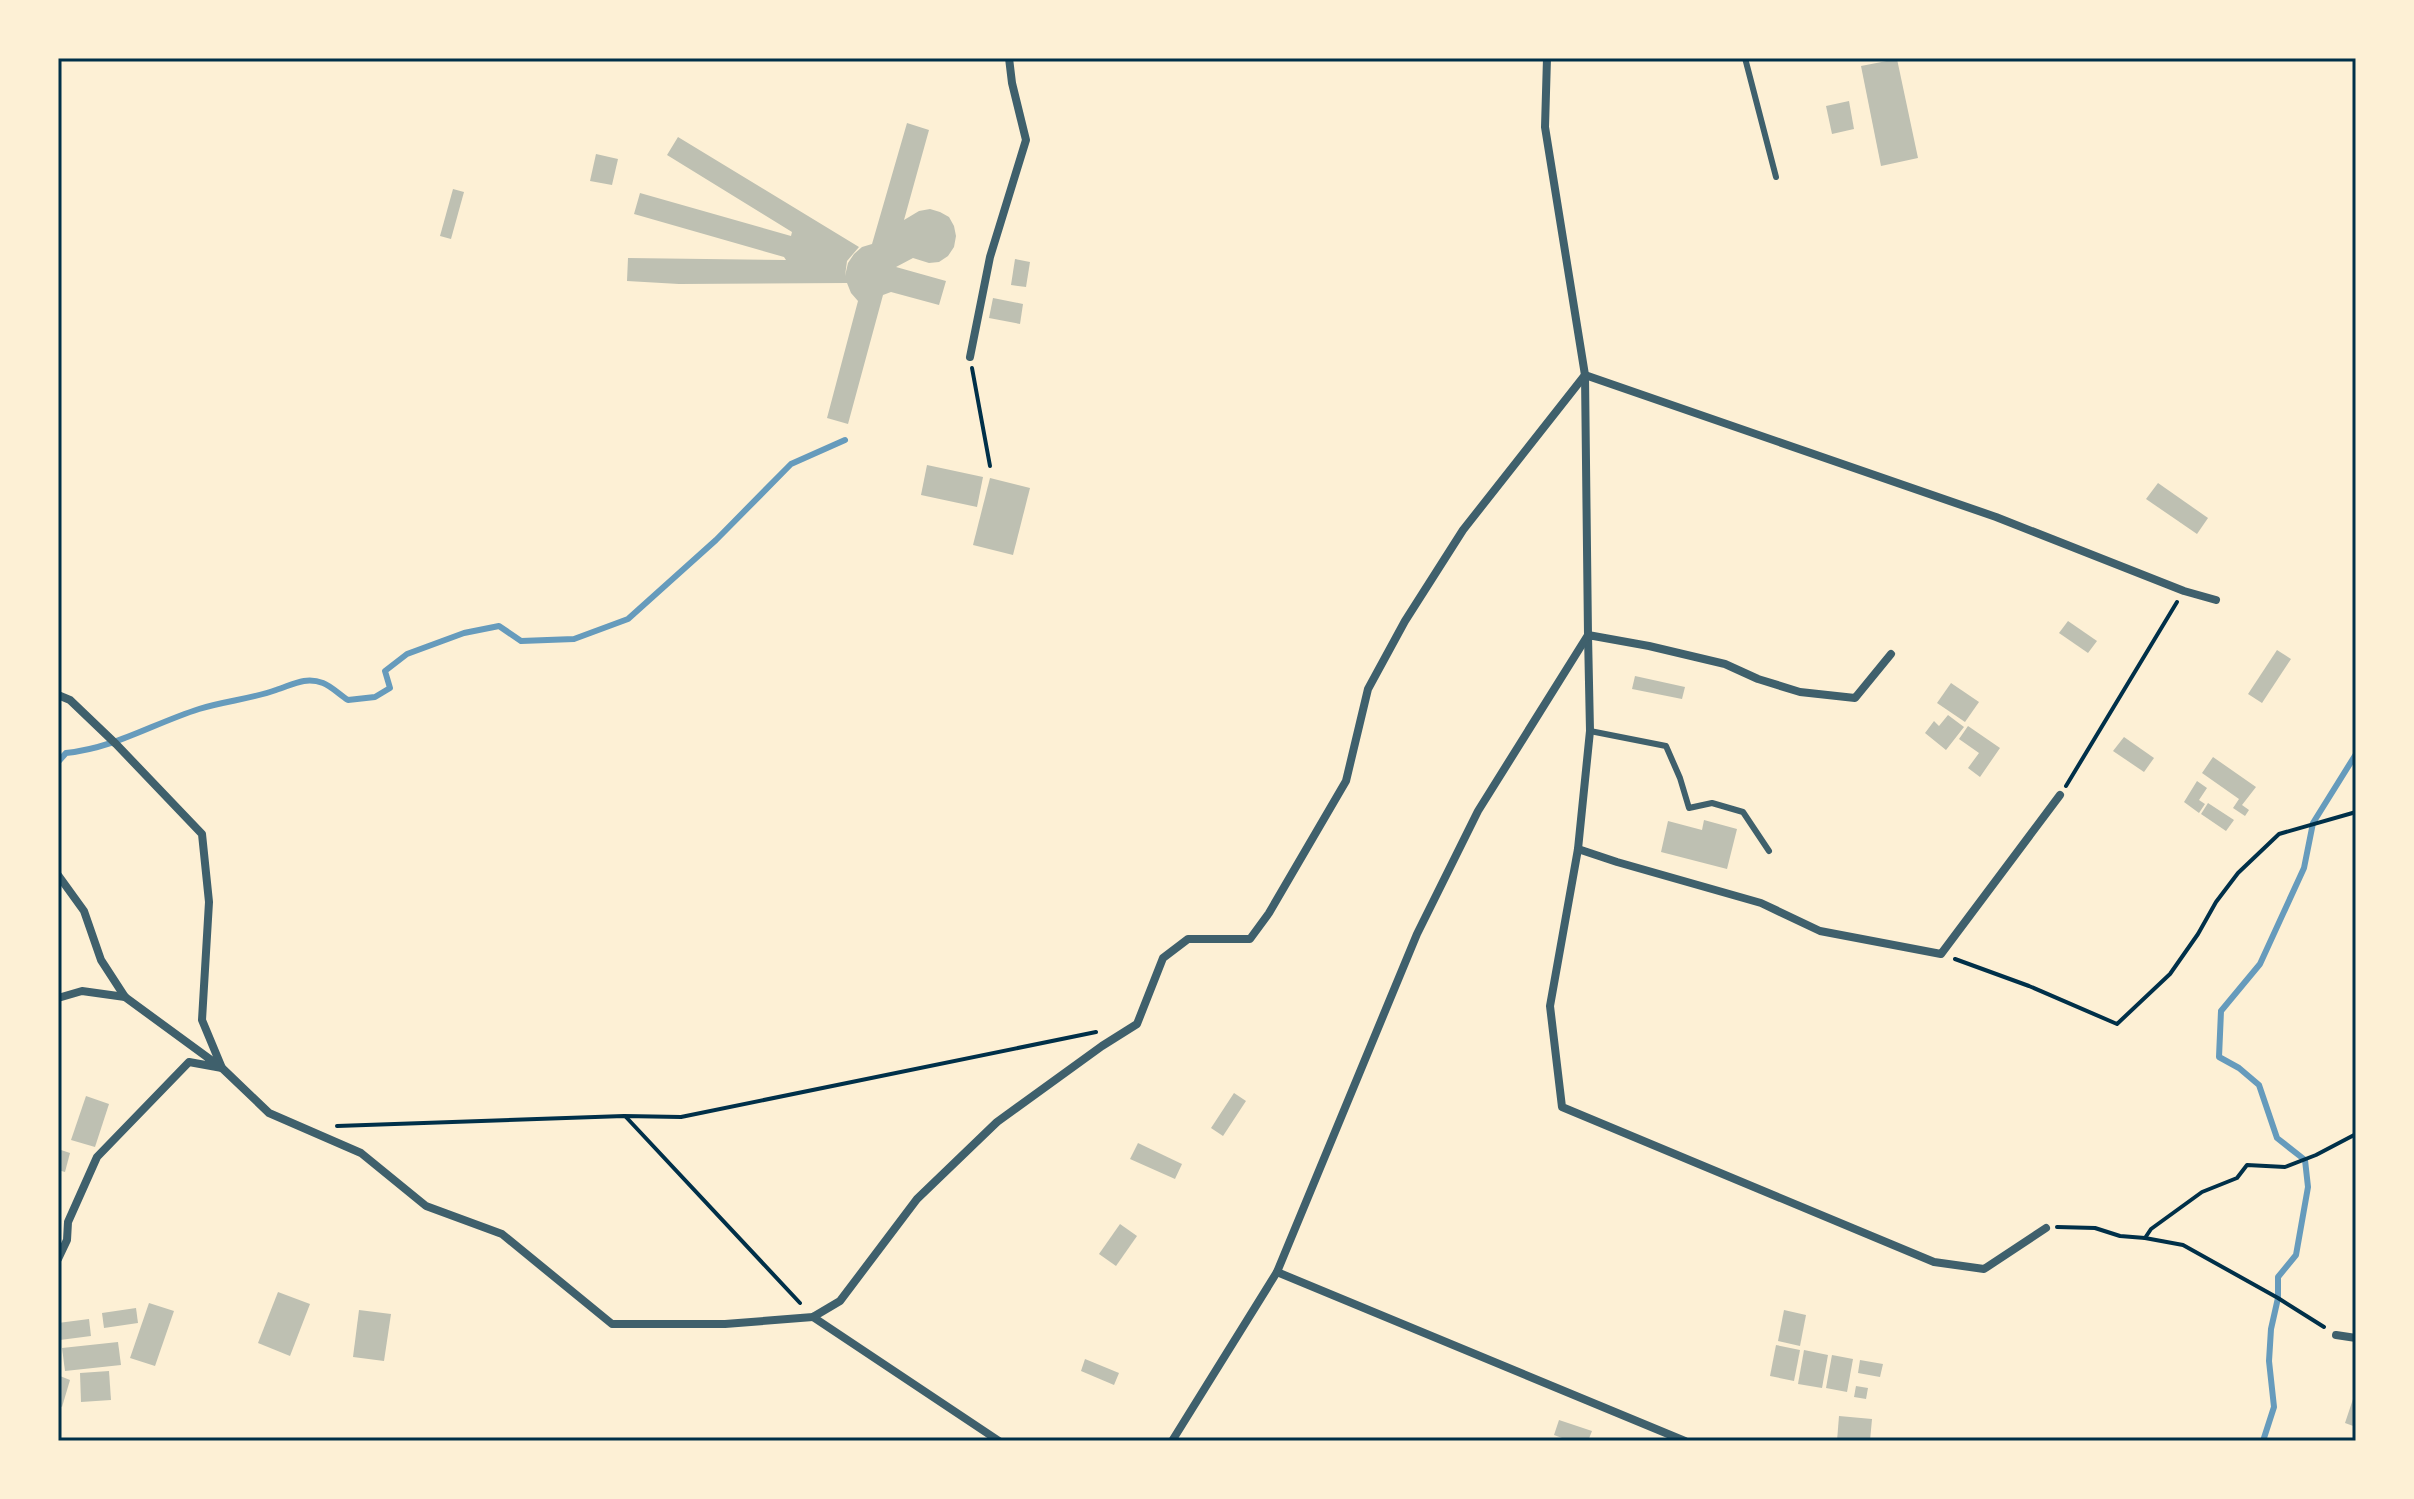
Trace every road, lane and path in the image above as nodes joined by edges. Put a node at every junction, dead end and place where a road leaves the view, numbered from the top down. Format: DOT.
graph roads {
  1 [pos="1009,58"];
  2 [pos="1547,58"];
  3 [pos="1745,58"];
  4 [pos="1776,177"];
  5 [pos="970,357"];
  6 [pos="1585,375"];
  7 [pos="990,466"];
  8 [pos="2184,591"];
  9 [pos="2216,600"];
  10 [pos="1588,635"];
  11 [pos="1891,654"];
  12 [pos="58,695"];
  13 [pos="1590,731"];
  14 [pos="2060,795"];
  15 [pos="2356,812"];
  16 [pos="1578,849"];
  17 [pos="1769,851"];
  18 [pos="58,875"];
  19 [pos="1941,954"];
  20 [pos="125,997"];
  21 [pos="58,998"];
  22 [pos="1107,1030"];
  23 [pos="222,1068"];
  24 [pos="624,1116"];
  25 [pos="333,1126"];
  26 [pos="2356,1134"];
  27 [pos="63,1222"];
  28 [pos="2046,1228"];
  29 [pos="2145,1238"];
  30 [pos="58,1259"];
  31 [pos="1277,1272"];
  32 [pos="813,1317"];
  33 [pos="2336,1335"];
  34 [pos="2356,1338"];
  35 [pos="999,1441"];
  36 [pos="1172,1441"];
  37 [pos="1685,1441"];
  1 -- 5 [label="street"];
  2 -- 6 [label="street"];
  3 -- 4 [label="lane"];
  5 -- 7 [label="path"];
  6 -- 8 [label="street"];
  6 -- 10 [label="street"];
  6 -- 32 [label="street"];
  8 -- 9 [label="street"];
  8 -- 14 [label="path"];
  10 -- 11 [label="street"];
  10 -- 13 [label="street"];
  10 -- 31 [label="street"];
  12 -- 23 [label="street"];
  13 -- 16 [label="street"];
  13 -- 17 [label="lane"];
  14 -- 19 [label="street"];
  15 -- 19 [label="path"];
  16 -- 19 [label="street"];
  16 -- 28 [label="street"];
  18 -- 20 [label="street"];
  20 -- 21 [label="street"];
  20 -- 23 [label="street"];
  22 -- 24 [label="path"];
  23 -- 27 [label="street"];
  23 -- 32 [label="street"];
  24 -- 25 [label="path"];
  24 -- 32 [label="path"];
  26 -- 29 [label="path"];
  27 -- 30 [label="street"];
  28 -- 29 [label="path"];
  29 -- 33 [label="path"];
  31 -- 36 [label="street"];
  31 -- 37 [label="street"];
  32 -- 35 [label="street"];
  33 -- 34 [label="street"];
}
